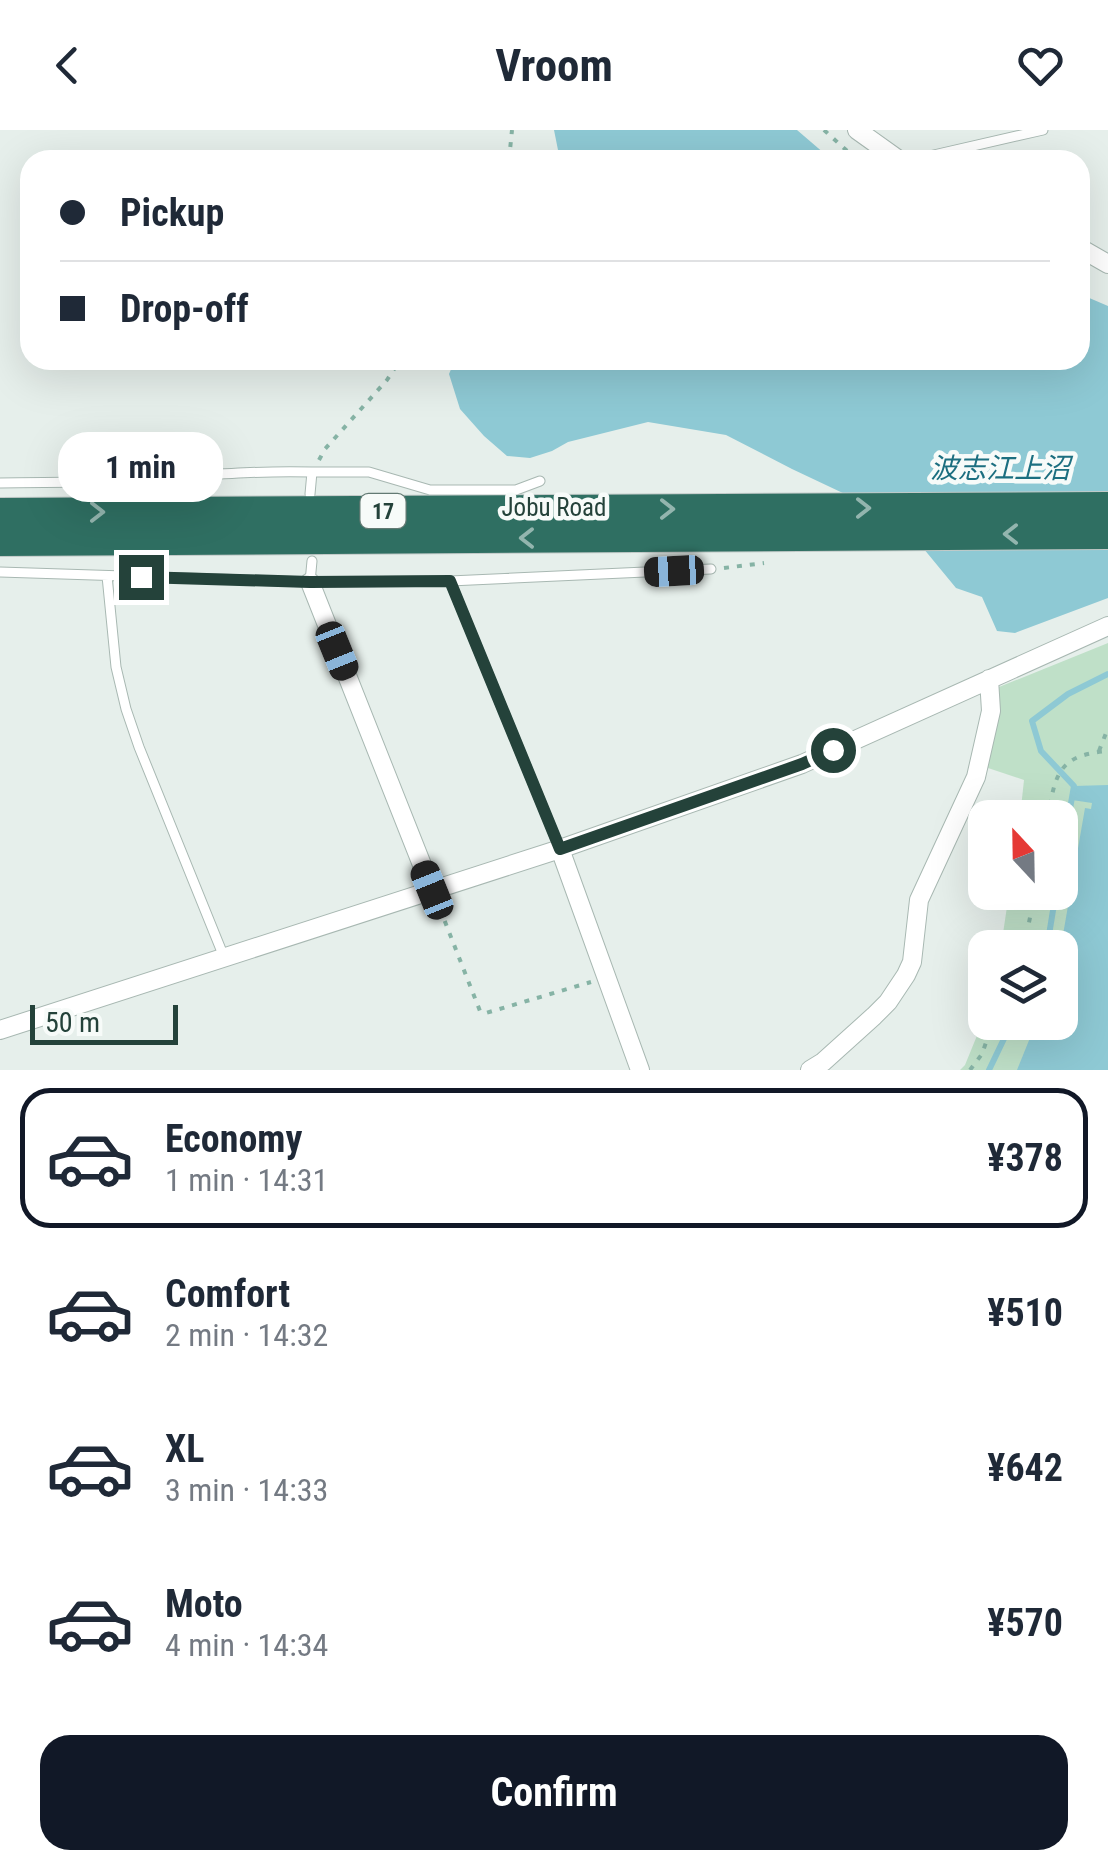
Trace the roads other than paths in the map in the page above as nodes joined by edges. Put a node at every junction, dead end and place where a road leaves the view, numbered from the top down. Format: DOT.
graph roads {
  1 [pos="857,130"];
  2 [pos="1043,130"];
  3 [pos="884,150"];
  4 [pos="956,150"];
  5 [pos="312,472"];
  6 [pos="540,481"];
  7 [pos="0,483"];
  8 [pos="310,494"];
  9 [pos="1108,507"];
  10 [pos="0,513"];
  11 [pos="765,522"];
  12 [pos="1108,534"];
  13 [pos="0,541"];
  14 [pos="312,561"];
  15 [pos="712,569"];
  16 [pos="0,572"];
  17 [pos="107,576"];
  18 [pos="450,581"];
  19 [pos="310,582"];
  20 [pos="1108,626"];
  21 [pos="989,679"];
  22 [pos="560,849"];
  23 [pos="432,890"];
  24 [pos="224,957"];
  25 [pos="0,1030"];
  26 [pos="640,1070"];
  27 [pos="810,1070"];
  1 -- 3 [label="street"];
  2 -- 4 [label="lane"];
  5 -- 6 [label="lane"];
  5 -- 7 [label="lane"];
  5 -- 8 [label="lane"];
  11 -- 9 [label="highway, Jobu Road / 17, one-way"];
  10 -- 11 [label="highway, Jobu Road / 17, one-way"];
  12 -- 11 [label="highway, Jobu Road / 17, one-way"];
  11 -- 13 [label="highway, Jobu Road / 17, one-way"];
  14 -- 19 [label="lane"];
  15 -- 18 [label="lane"];
  16 -- 17 [label="lane"];
  17 -- 19 [label="lane"];
  17 -- 24 [label="lane"];
  18 -- 19 [label="lane"];
  18 -- 22 [label="lane"];
  19 -- 23 [label="street"];
  20 -- 21 [label="street"];
  21 -- 22 [label="street"];
  21 -- 27 [label="street"];
  22 -- 23 [label="street"];
  22 -- 26 [label="street"];
  23 -- 24 [label="street"];
  24 -- 25 [label="street"];
}
